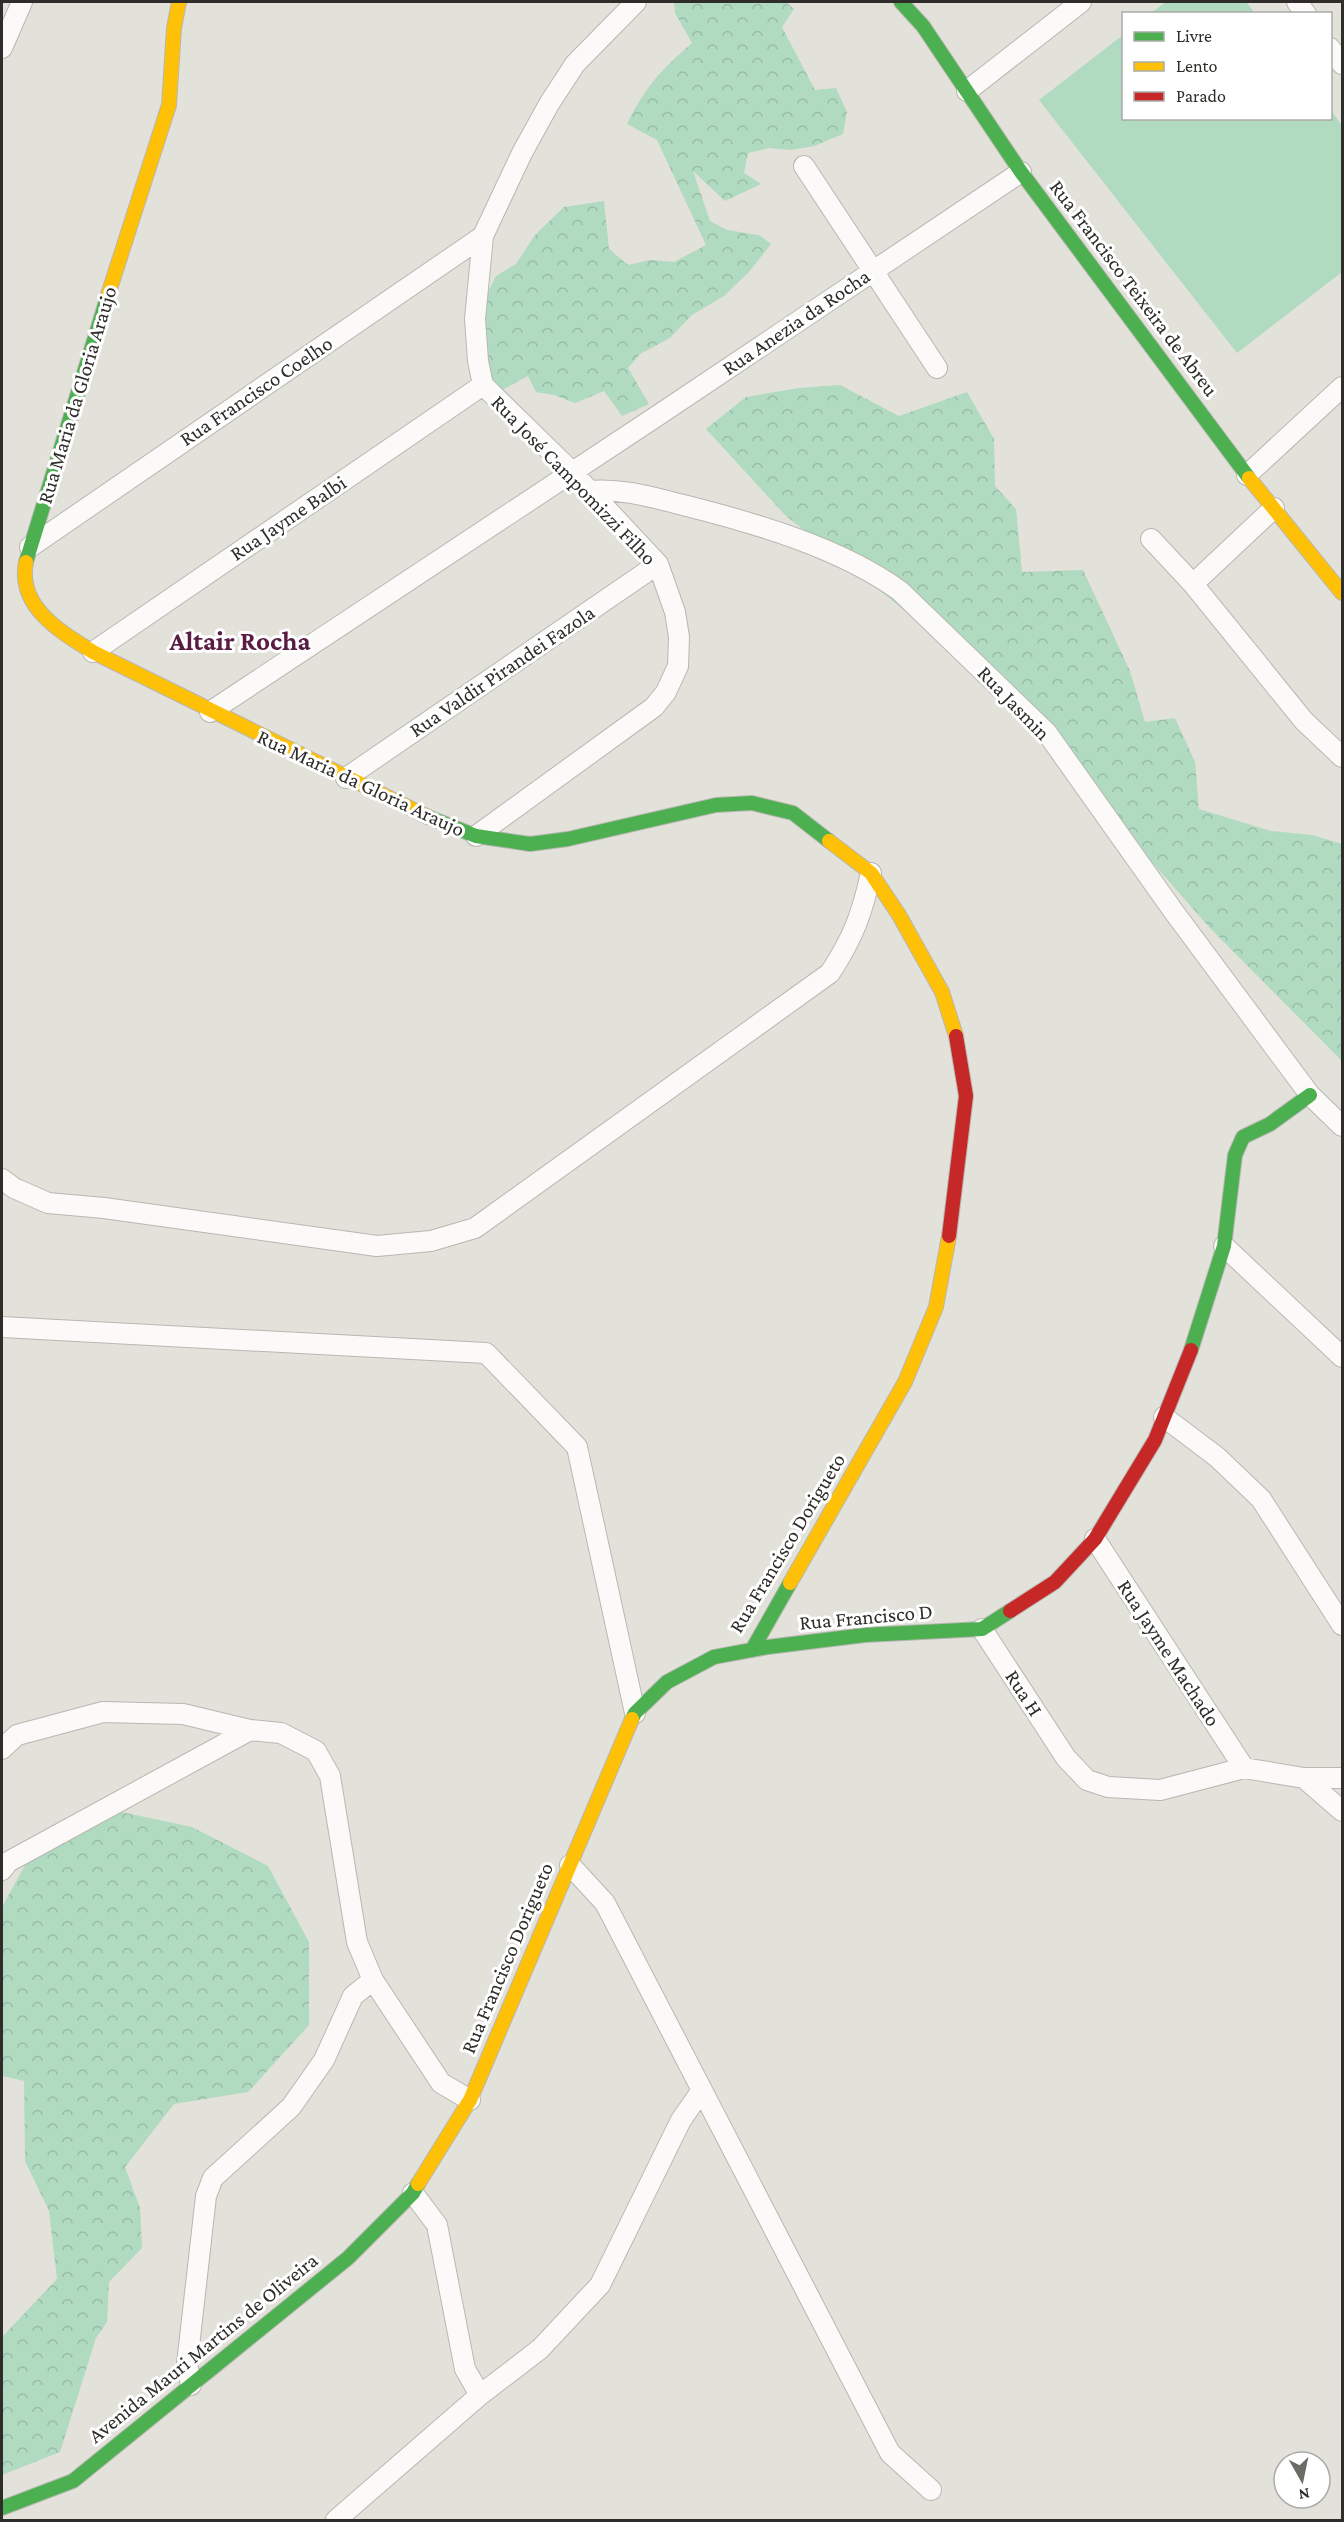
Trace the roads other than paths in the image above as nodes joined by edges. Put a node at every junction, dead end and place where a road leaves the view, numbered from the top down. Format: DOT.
graph roads {
  1 [pos="22,2"];
  2 [pos="179,2"];
  3 [pos="636,2"];
  4 [pos="901,2"];
  5 [pos="1081,2"];
  6 [pos="2,48"];
  7 [pos="1332,51"];
  8 [pos="1342,64"];
  9 [pos="967,91"];
  10 [pos="804,166"];
  11 [pos="1021,172"];
  12 [pos="483,236"];
  13 [pos="871,270"];
  14 [pos="937,368"];
  15 [pos="483,385"];
  16 [pos="1342,387"];
  17 [pos="571,471"];
  18 [pos="1247,475"];
  19 [pos="588,491"];
  20 [pos="1274,507"];
  21 [pos="1151,539"];
  22 [pos="30,547"];
  23 [pos="658,564"];
  24 [pos="1193,584"];
  25 [pos="1342,593"];
  26 [pos="93,652"];
  27 [pos="210,712"];
  28 [pos="1342,757"];
  29 [pos="346,778"];
  30 [pos="476,836"];
  31 [pos="871,873"];
  32 [pos="1310,1095"];
  33 [pos="1342,1126"];
  34 [pos="2,1179"];
  35 [pos="1224,1246"];
  36 [pos="2,1327"];
  37 [pos="1342,1357"];
  38 [pos="1164,1417"];
  39 [pos="1095,1539"];
  40 [pos="1342,1625"];
  41 [pos="982,1629"];
  42 [pos="752,1650"];
  43 [pos="634,1713"];
  44 [pos="250,1730"];
  45 [pos="2,1749"];
  46 [pos="1244,1768"];
  47 [pos="1304,1778"];
  48 [pos="1342,1778"];
  49 [pos="1342,1811"];
  50 [pos="570,1865"];
  51 [pos="2,1870"];
  52 [pos="373,1980"];
  53 [pos="702,2090"];
  54 [pos="470,2100"];
  55 [pos="413,2193"];
  56 [pos="191,2385"];
  57 [pos="480,2395"];
  58 [pos="932,2490"];
  59 [pos="2,2508"];
  60 [pos="336,2520"];
  1 -- 6 [label="street"];
  2 -- 22 [label="street, Rua Maria da Gloria Araujo"];
  3 -- 12 [label="street, Rua José Campomizzi Filho"];
  4 -- 9 [label="street, Rua Francisco Teixeira de Abreu"];
  5 -- 9 [label="street"];
  7 -- 8 [label="street"];
  9 -- 11 [label="street, Rua Francisco Teixeira de Abreu"];
  10 -- 13 [label="street"];
  11 -- 13 [label="street, Rua Anezia da Rocha"];
  11 -- 18 [label="street, Rua Francisco Teixeira de Abreu"];
  12 -- 15 [label="street, Rua José Campomizzi Filho"];
  12 -- 22 [label="street, Rua Francisco Coelho"];
  13 -- 14 [label="street"];
  13 -- 17 [label="street, Rua Anezia da Rocha"];
  15 -- 17 [label="street, Rua José Campomizzi Filho"];
  15 -- 26 [label="street, Rua Jayme Balbi"];
  16 -- 18 [label="street"];
  17 -- 19 [label="street, Rua José Campomizzi Filho"];
  17 -- 27 [label="street, Rua Anezia da Rocha"];
  18 -- 20 [label="street, Rua Francisco Teixeira de Abreu"];
  19 -- 23 [label="street, Rua José Campomizzi Filho"];
  19 -- 32 [label="street, Rua Jasmin"];
  20 -- 24 [label="street"];
  20 -- 25 [label="street, Rua Francisco Teixeira de Abreu"];
  21 -- 24 [label="street"];
  22 -- 26 [label="street, Rua Maria da Gloria Araujo"];
  23 -- 29 [label="street, Rua Valdir Pirandei Fazola"];
  23 -- 30 [label="street, Rua José Campomizzi Filho"];
  24 -- 28 [label="street"];
  26 -- 27 [label="street, Rua Maria da Gloria Araujo"];
  27 -- 29 [label="street, Rua Maria da Gloria Araujo"];
  29 -- 30 [label="street, Rua Maria da Gloria Araujo"];
  30 -- 31 [label="street, Rua Maria da Gloria Araujo"];
  31 -- 34 [label="street"];
  31 -- 42 [label="street, Rua Francisco Dorigueto"];
  32 -- 33 [label="street, Rua Jasmin"];
  32 -- 35 [label="street"];
  35 -- 37 [label="street"];
  35 -- 38 [label="street"];
  36 -- 43 [label="street"];
  38 -- 39 [label="street"];
  38 -- 40 [label="street"];
  39 -- 41 [label="street"];
  39 -- 46 [label="street, Rua Jayme Machado"];
  41 -- 42 [label="street, Rua Francisco D"];
  41 -- 46 [label="street, Rua H"];
  42 -- 43 [label="street, Rua Francisco Dorigueto"];
  43 -- 50 [label="street, Rua Francisco Dorigueto"];
  44 -- 45 [label="street"];
  44 -- 51 [label="street"];
  44 -- 52 [label="street"];
  46 -- 47 [label="street"];
  47 -- 48 [label="street"];
  47 -- 49 [label="street"];
  50 -- 53 [label="street"];
  50 -- 54 [label="street, Rua Francisco Dorigueto"];
  52 -- 54 [label="street"];
  52 -- 56 [label="street"];
  53 -- 57 [label="street"];
  53 -- 58 [label="street"];
  54 -- 55 [label="street, Rua Francisco Dorigueto"];
  55 -- 56 [label="street, Avenida Mauri Martins de Oliveira"];
  55 -- 57 [label="street"];
  56 -- 59 [label="street, Avenida Mauri Martins de Oliveira"];
  57 -- 60 [label="street"];
}
